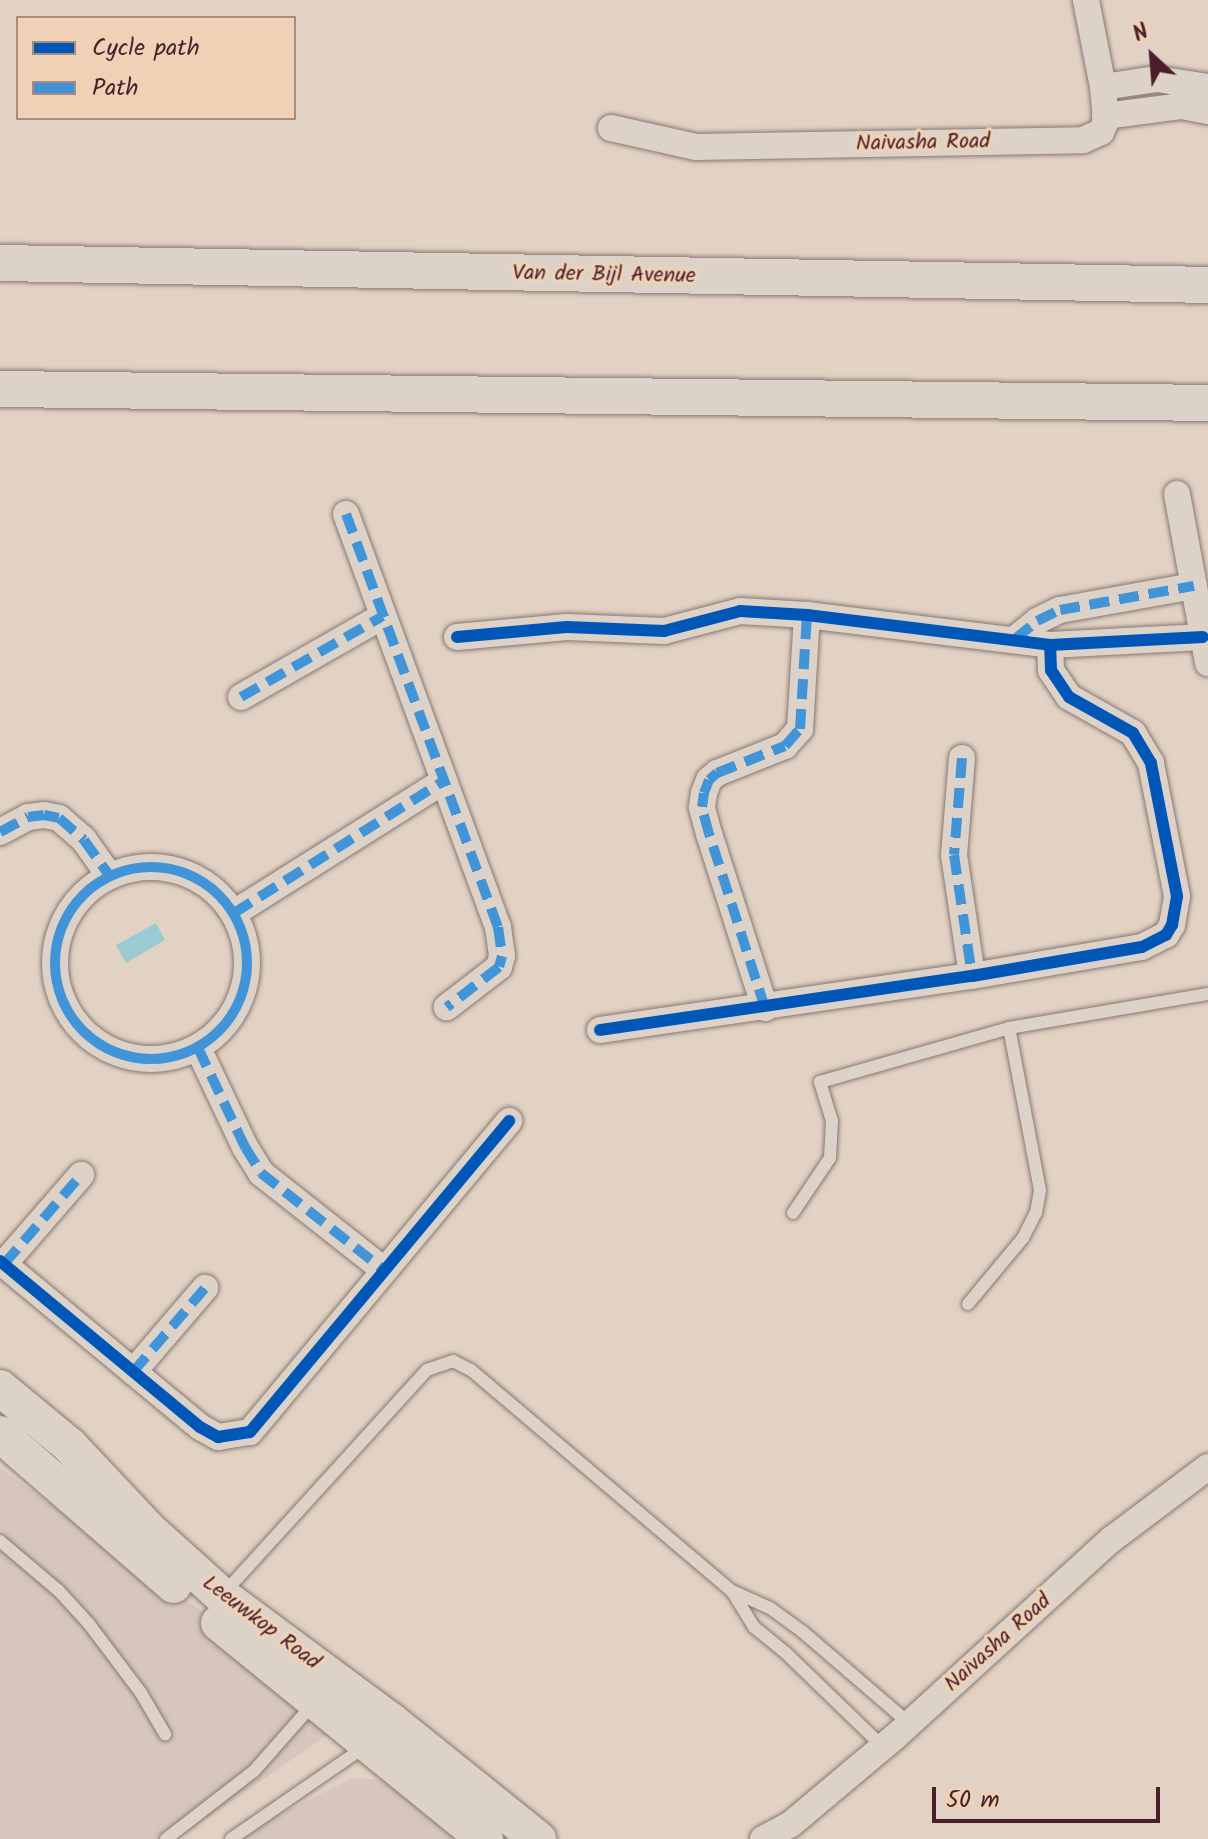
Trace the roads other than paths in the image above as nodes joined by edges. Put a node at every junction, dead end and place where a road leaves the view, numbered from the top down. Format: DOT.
graph roads {
  1 [pos="1086,0"];
  2 [pos="1103,87"];
  3 [pos="1208,87"];
  4 [pos="1208,111"];
  5 [pos="1105,116"];
  6 [pos="611,128"];
  7 [pos="0,263"];
  8 [pos="1208,285"];
  9 [pos="0,389"];
  10 [pos="1208,403"];
  11 [pos="1177,494"];
  12 [pos="346,514"];
  13 [pos="1195,592"];
  14 [pos="807,615"];
  15 [pos="383,616"];
  16 [pos="457,637"];
  17 [pos="1203,637"];
  18 [pos="1015,639"];
  19 [pos="1050,645"];
  20 [pos="1208,663"];
  21 [pos="241,697"];
  22 [pos="962,758"];
  23 [pos="444,781"];
  24 [pos="0,832"];
  25 [pos="109,875"];
  26 [pos="234,913"];
  27 [pos="972,976"];
  28 [pos="1208,994"];
  29 [pos="447,1007"];
  30 [pos="765,1008"];
  31 [pos="1009,1028"];
  32 [pos="600,1030"];
  33 [pos="198,1048"];
  34 [pos="509,1121"];
  35 [pos="81,1175"];
  36 [pos="793,1213"];
  37 [pos="2,1262"];
  38 [pos="384,1270"];
  39 [pos="205,1288"];
  40 [pos="968,1304"];
  41 [pos="133,1372"];
  42 [pos="0,1388"];
  43 [pos="0,1434"];
  44 [pos="1208,1467"];
  45 [pos="0,1541"];
  46 [pos="732,1591"];
  47 [pos="218,1600"];
  48 [pos="324,1687"];
  49 [pos="910,1724"];
  50 [pos="380,1732"];
  51 [pos="165,1734"];
  52 [pos="883,1747"];
  53 [pos="479,1822"];
  54 [pos="789,1832"];
  55 [pos="166,1839"];
  56 [pos="231,1839"];
  57 [pos="538,1839"];
  58 [pos="763,1839"];
  1 -- 2 [label="street"];
  2 -- 3 [label="street"];
  2 -- 5 [label="street"];
  4 -- 5 [label="street"];
  5 -- 6 [label="street, Naivasha Road"];
  7 -- 8 [label="main road, Van der Bijl Avenue"];
  9 -- 10 [label="main road"];
  11 -- 13 [label="street"];
  12 -- 15 [label="street"];
  13 -- 17 [label="street"];
  13 -- 18 [label="street"];
  14 -- 16 [label="street"];
  14 -- 18 [label="street"];
  14 -- 30 [label="street"];
  15 -- 21 [label="street"];
  15 -- 23 [label="street"];
  17 -- 19 [label="street"];
  17 -- 20 [label="street"];
  18 -- 19 [label="street"];
  19 -- 27 [label="street"];
  22 -- 27 [label="street"];
  23 -- 26 [label="street"];
  23 -- 29 [label="street"];
  24 -- 25 [label="street"];
  25 -- 26 [label="street"];
  25 -- 33 [label="street"];
  26 -- 33 [label="street"];
  27 -- 30 [label="street"];
  28 -- 31 [label="lane"];
  30 -- 32 [label="street"];
  31 -- 36 [label="lane"];
  31 -- 40 [label="lane"];
  33 -- 38 [label="street"];
  34 -- 38 [label="street"];
  35 -- 37 [label="street"];
  37 -- 41 [label="street"];
  38 -- 41 [label="street"];
  39 -- 41 [label="street"];
  42 -- 47 [label="main road, Leeuwkop Road"];
  43 -- 48 [label="main road, Leeuwkop Road"];
  44 -- 49 [label="street, Naivasha Road"];
  45 -- 51 [label="lane"];
  46 -- 47 [label="lane"];
  46 -- 49 [label="lane"];
  46 -- 52 [label="lane"];
  47 -- 48 [label="main road, Leeuwkop Road"];
  48 -- 50 [label="main road, Leeuwkop Road"];
  48 -- 55 [label="lane"];
  49 -- 52 [label="street, Naivasha Road"];
  50 -- 53 [label="main road, Leeuwkop Road"];
  50 -- 56 [label="lane"];
  52 -- 54 [label="street, Naivasha Road"];
  53 -- 57 [label="main road, Leeuwkop Road"];
  54 -- 58 [label="street, Naivasha Road"];
}
